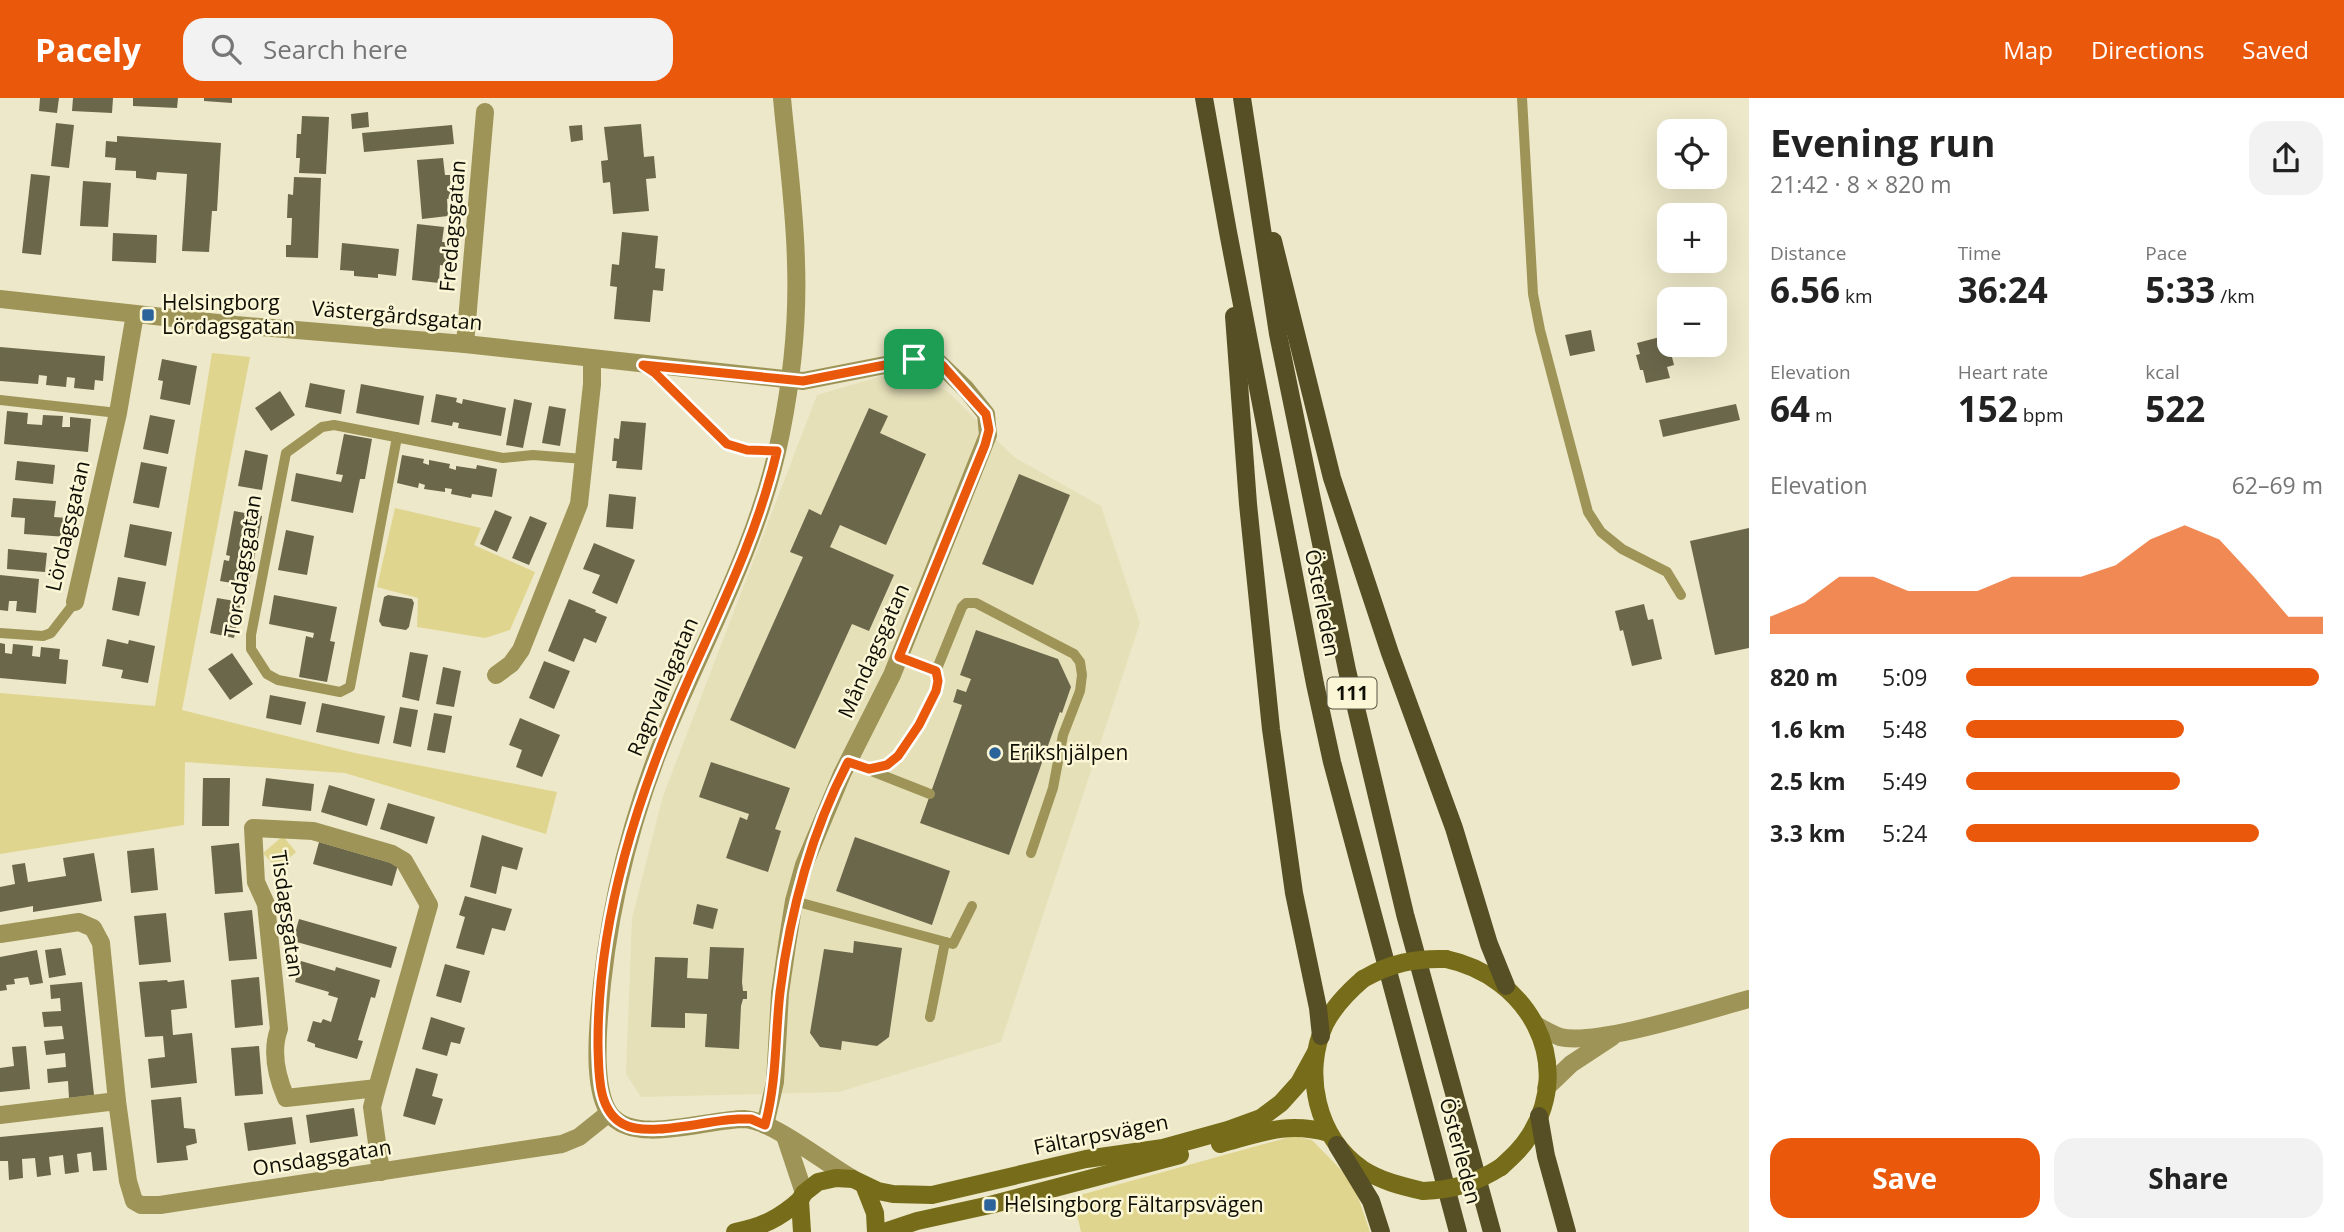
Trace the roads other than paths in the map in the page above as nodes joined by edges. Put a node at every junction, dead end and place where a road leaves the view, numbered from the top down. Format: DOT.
graph roads {
  1 [pos="782,98"];
  2 [pos="1204,98"];
  3 [pos="1242,98"];
  4 [pos="1522,98"];
  5 [pos="485,112"];
  6 [pos="1249,147"];
  7 [pos="1228,232"];
  8 [pos="0,299"];
  9 [pos="135,314"];
  10 [pos="465,344"];
  11 [pos="592,359"];
  12 [pos="643,365"];
  13 [pos="789,380"];
  14 [pos="0,400"];
  15 [pos="118,413"];
  16 [pos="397,437"];
  17 [pos="777,451"];
  18 [pos="584,459"];
  19 [pos="1681,595"];
  20 [pos="75,602"];
  21 [pos="0,633"];
  22 [pos="899,657"];
  23 [pos="936,671"];
  24 [pos="496,675"];
  25 [pos="848,762"];
  26 [pos="869,769"];
  27 [pos="930,794"];
  28 [pos="1031,853"];
  29 [pos="794,901"];
  30 [pos="972,906"];
  31 [pos="0,934"];
  32 [pos="945,942"];
  33 [pos="1506,985"];
  34 [pos="1749,999"];
  35 [pos="930,1017"];
  36 [pos="1536,1025"];
  37 [pos="1620,1033"];
  38 [pos="1318,1044"];
  39 [pos="377,1088"];
  40 [pos="1546,1088"];
  41 [pos="117,1101"];
  42 [pos="609,1113"];
  43 [pos="0,1115"];
  44 [pos="1539,1116"];
  45 [pos="765,1125"];
  46 [pos="785,1136"];
  47 [pos="1333,1139"];
  48 [pos="381,1172"];
  49 [pos="858,1182"];
  50 [pos="802,1196"];
  51 [pos="735,1232"];
  52 [pos="802,1232"];
  53 [pos="876,1232"];
  54 [pos="884,1232"];
  55 [pos="1381,1232"];
  56 [pos="1458,1232"];
  57 [pos="1492,1232"];
  58 [pos="1567,1232"];
  1 -- 13 [label="street, Ragnvallagatan"];
  2 -- 7 [label="main road, Österleden / 111"];
  3 -- 6 [label="main road, Österleden / 111"];
  4 -- 19 [label="lane"];
  5 -- 10 [label="street, Fredagsgatan"];
  6 -- 33 [label="main road"];
  6 -- 57 [label="main road, Österleden / 111"];
  7 -- 38 [label="main road"];
  7 -- 56 [label="main road, Österleden / 111"];
  8 -- 9 [label="street, Västergårdsgatan"];
  9 -- 10 [label="street, Västergårdsgatan"];
  9 -- 15 [label="street, Lördagsgatan"];
  10 -- 11 [label="street, Västergårdsgatan"];
  11 -- 12 [label="street, Västergårdsgatan"];
  11 -- 18 [label="street"];
  12 -- 13 [label="street, Västergårdsgatan"];
  12 -- 17 [label="lane"];
  13 -- 17 [label="street, Ragnvallagatan"];
  13 -- 22 [label="street, Måndagsgatan"];
  14 -- 15 [label="lane"];
  15 -- 20 [label="street, Lördagsgatan"];
  16 -- 16 [label="lane, Torsdagsgatan"];
  16 -- 18 [label="lane, Torsdagsgatan"];
  17 -- 42 [label="street, Ragnvallagatan"];
  18 -- 24 [label="street"];
  20 -- 21 [label="lane, Lördagsgatan"];
  22 -- 23 [label="lane"];
  22 -- 25 [label="street, Måndagsgatan"];
  23 -- 26 [label="lane"];
  23 -- 28 [label="lane"];
  25 -- 26 [label="lane"];
  25 -- 29 [label="street, Måndagsgatan"];
  26 -- 27 [label="lane"];
  29 -- 32 [label="lane"];
  29 -- 45 [label="street, Måndagsgatan"];
  30 -- 32 [label="lane"];
  31 -- 41 [label="street, Onsdagsgatan"];
  32 -- 35 [label="lane"];
  33 -- 36 [label="main road"];
  33 -- 38 [label="main road, bridge"];
  34 -- 37 [label="street"];
  36 -- 37 [label="street"];
  36 -- 40 [label="main road"];
  37 -- 40 [label="street"];
  38 -- 47 [label="main road"];
  38 -- 49 [label="main road, Fältarpsvägen"];
  39 -- 39 [label="street, Tisdagsgatan"];
  39 -- 48 [label="street, Tisdagsgatan"];
  40 -- 44 [label="main road"];
  41 -- 43 [label="street"];
  41 -- 48 [label="street, Onsdagsgatan"];
  42 -- 45 [label="street"];
  42 -- 48 [label="street, Onsdagsgatan"];
  44 -- 47 [label="main road, bridge"];
  44 -- 58 [label="main road"];
  45 -- 46 [label="street"];
  46 -- 49 [label="street"];
  46 -- 50 [label="street"];
  47 -- 54 [label="main road, Fältarpsvägen"];
  47 -- 55 [label="main road"];
  49 -- 50 [label="main road, Fältarpsvägen"];
  49 -- 53 [label="main road"];
  50 -- 51 [label="main road"];
  50 -- 52 [label="main road"];
}
